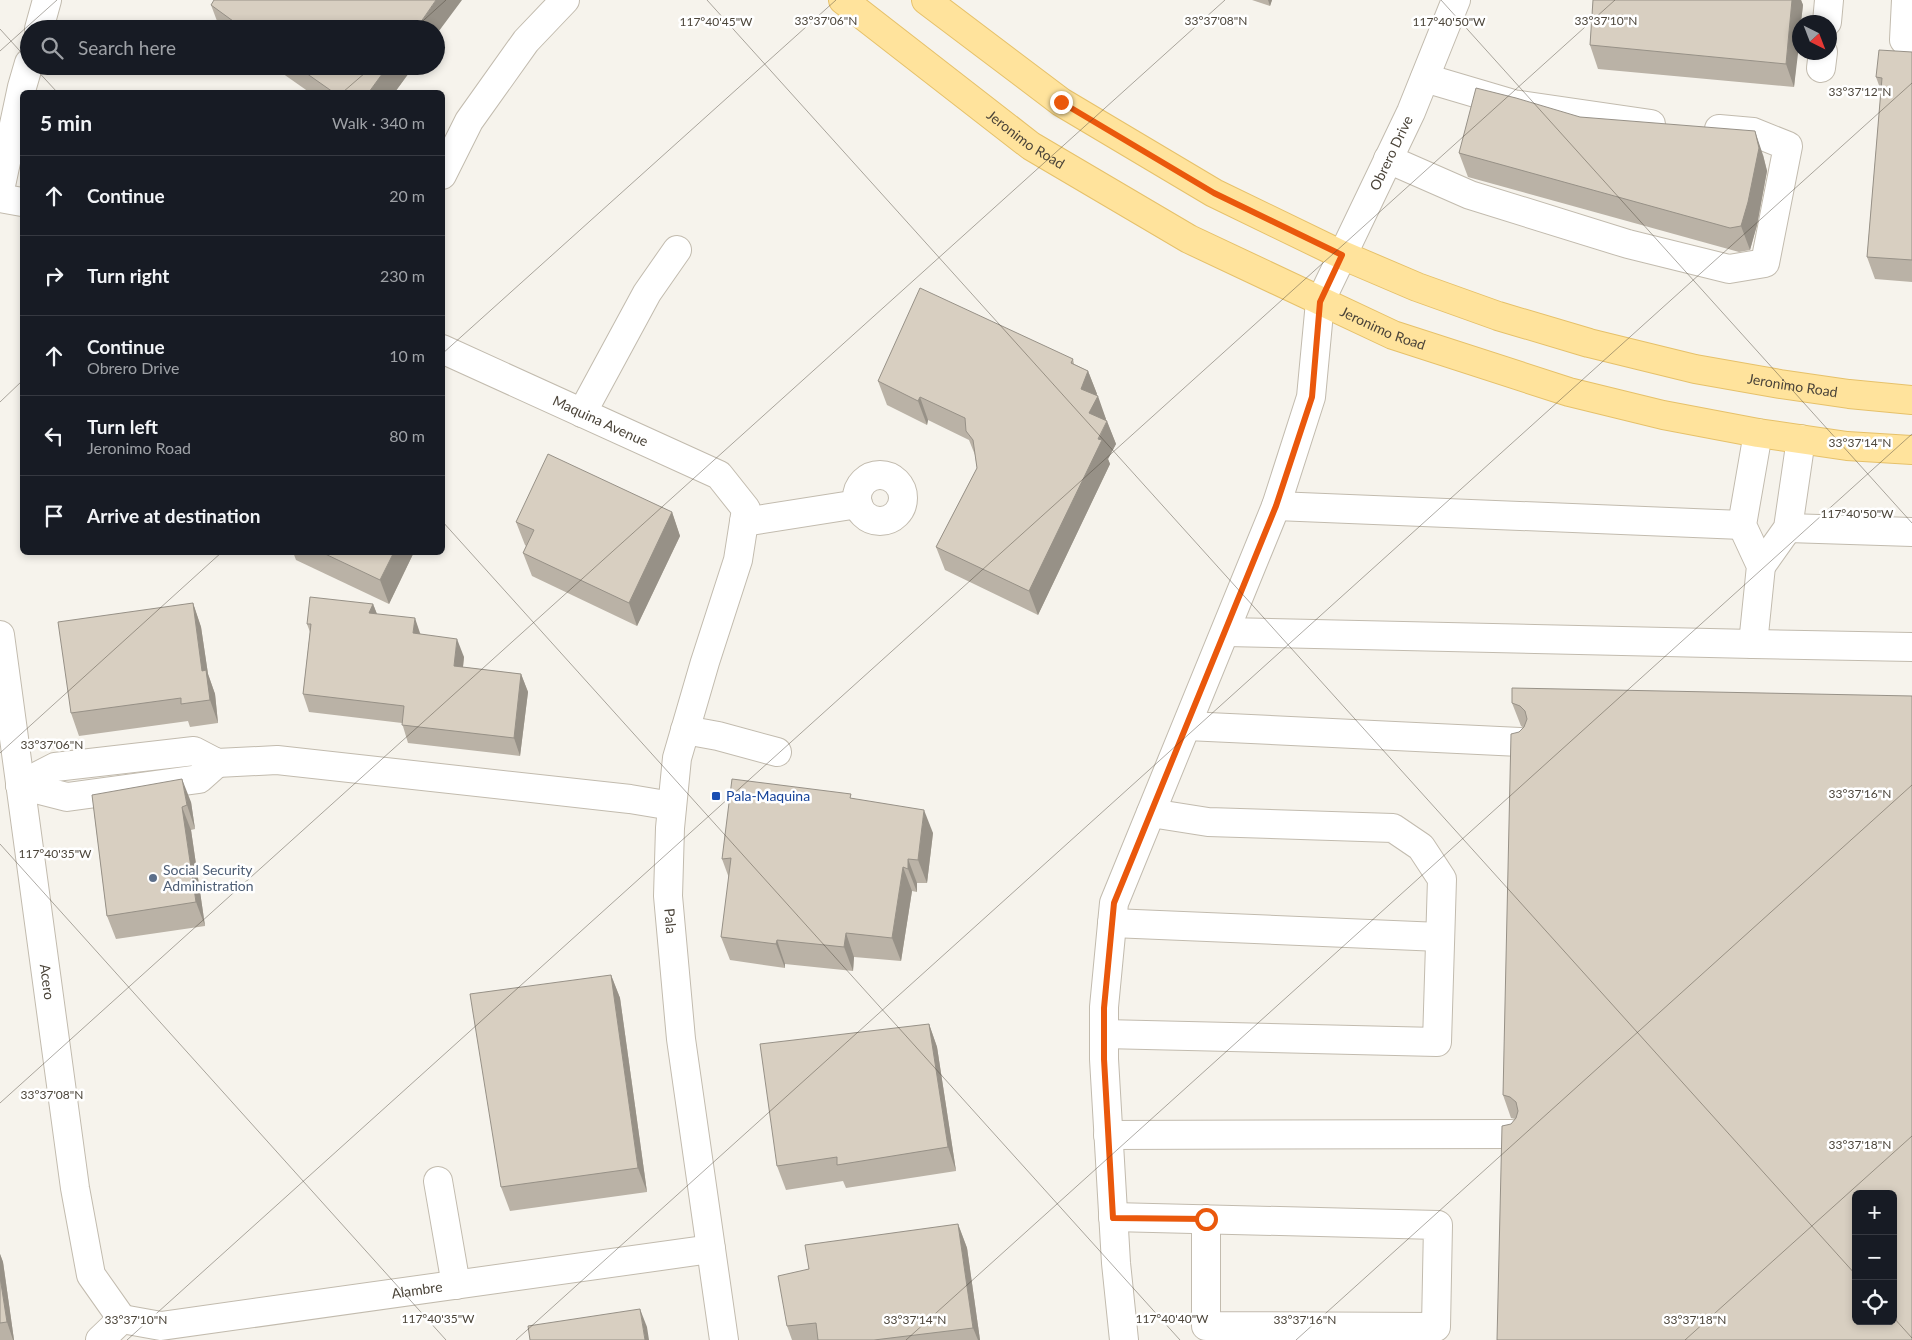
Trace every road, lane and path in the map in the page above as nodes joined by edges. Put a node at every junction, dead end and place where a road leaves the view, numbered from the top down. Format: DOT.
graph roads {
  1 [pos="47,0"];
  2 [pos="565,0"];
  3 [pos="843,0"];
  4 [pos="926,0"];
  5 [pos="1456,0"];
  6 [pos="1829,0"];
  7 [pos="1906,0"];
  8 [pos="1828,15"];
  9 [pos="41,20"];
  10 [pos="1912,49"];
  11 [pos="26,75"];
  12 [pos="1425,78"];
  13 [pos="21,90"];
  14 [pos="20,96"];
  15 [pos="1388,159"];
  16 [pos="445,169"];
  17 [pos="0,190"];
  18 [pos="0,198"];
  19 [pos="20,202"];
  20 [pos="677,250"];
  21 [pos="1342,255"];
  22 [pos="1320,302"];
  23 [pos="445,350"];
  24 [pos="1912,400"];
  25 [pos="582,413"];
  26 [pos="1758,433"];
  27 [pos="1801,439"];
  28 [pos="1912,450"];
  29 [pos="858,504"];
  30 [pos="1276,506"];
  31 [pos="745,515"];
  32 [pos="1742,525"];
  33 [pos="1788,528"];
  34 [pos="1912,532"];
  35 [pos="1761,566"];
  36 [pos="1226,632"];
  37 [pos="0,635"];
  38 [pos="1754,644"];
  39 [pos="1912,647"];
  40 [pos="1187,726"];
  41 [pos="685,730"];
  42 [pos="1520,742"];
  43 [pos="777,752"];
  44 [pos="20,784"];
  45 [pos="672,806"];
  46 [pos="1151,814"];
  47 [pos="1112,923"];
  48 [pos="1440,937"];
  49 [pos="1104,1034"];
  50 [pos="1511,1134"];
  51 [pos="1108,1135"];
  52 [pos="438,1181"];
  53 [pos="1113,1218"];
  54 [pos="1206,1219"];
  55 [pos="711,1249"];
  56 [pos="456,1285"];
  57 [pos="122,1319"];
  58 [pos="100,1340"];
  59 [pos="724,1340"];
  60 [pos="1124,1340"];
  1 -- 9 [label="street"];
  2 -- 16 [label="street"];
  3 -- 22 [label="main road, Jeronimo Road"];
  4 -- 21 [label="main road, Jeronimo Road"];
  5 -- 12 [label="street, Obrero Drive"];
  6 -- 8 [label="street"];
  7 -- 10 [label="street"];
  11 -- 13 [label="street"];
  12 -- 15 [label="street, Obrero Drive"];
  12 -- 15 [label="street"];
  14 -- 17 [label="street"];
  15 -- 21 [label="street, Obrero Drive"];
  18 -- 19 [label="street"];
  20 -- 25 [label="street"];
  21 -- 22 [label="street, Obrero Drive"];
  21 -- 24 [label="main road, Jeronimo Road"];
  22 -- 26 [label="main road, Jeronimo Road"];
  22 -- 30 [label="street"];
  23 -- 25 [label="street, Maquina Avenue"];
  25 -- 31 [label="street, Maquina Avenue"];
  26 -- 27 [label="main road, Jeronimo Road"];
  26 -- 32 [label="street"];
  27 -- 28 [label="main road, Jeronimo Road"];
  27 -- 33 [label="street"];
  29 -- 31 [label="street"];
  30 -- 32 [label="street"];
  30 -- 36 [label="street"];
  31 -- 41 [label="street, Pala"];
  32 -- 35 [label="street"];
  33 -- 34 [label="street"];
  33 -- 35 [label="street"];
  35 -- 38 [label="street"];
  36 -- 38 [label="street"];
  36 -- 40 [label="street"];
  37 -- 44 [label="street, Acero"];
  38 -- 39 [label="street"];
  40 -- 42 [label="street"];
  40 -- 46 [label="street"];
  41 -- 43 [label="street"];
  41 -- 45 [label="street, Pala"];
  44 -- 45 [label="street"];
  44 -- 57 [label="street, Acero"];
  45 -- 55 [label="street, Pala"];
  46 -- 47 [label="street"];
  46 -- 48 [label="street"];
  47 -- 48 [label="street"];
  47 -- 49 [label="street"];
  48 -- 49 [label="street"];
  49 -- 51 [label="street"];
  50 -- 51 [label="street"];
  51 -- 53 [label="street"];
  52 -- 56 [label="street"];
  53 -- 54 [label="street"];
  53 -- 60 [label="street"];
  54 -- 54 [label="street"];
  55 -- 56 [label="street, Alambre"];
  55 -- 59 [label="street, Pala"];
  56 -- 57 [label="street, Alambre"];
  57 -- 58 [label="street"];
}
